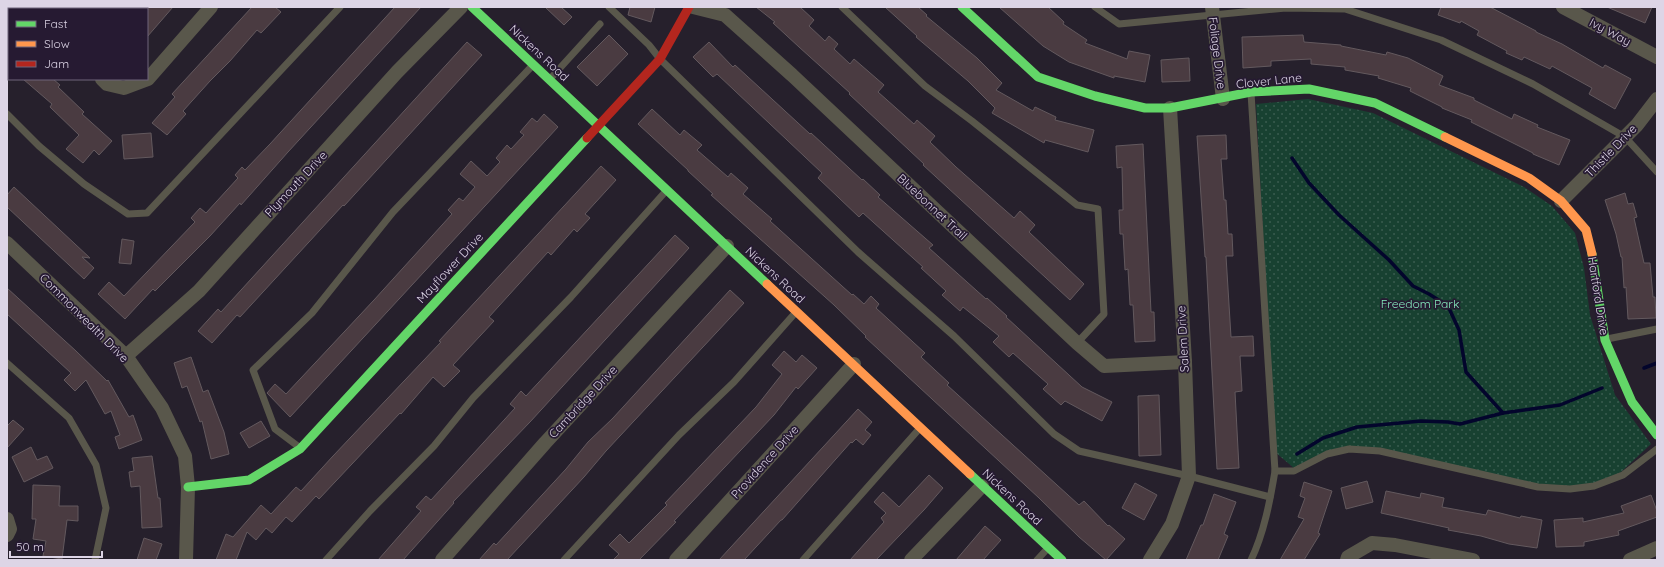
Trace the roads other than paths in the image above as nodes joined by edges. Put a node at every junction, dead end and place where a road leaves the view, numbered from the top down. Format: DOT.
graph roads {
  1 [pos="211,7"];
  2 [pos="340,7"];
  3 [pos="461,7"];
  4 [pos="472,7"];
  5 [pos="609,7"];
  6 [pos="689,7"];
  7 [pos="693,7"];
  8 [pos="842,7"];
  9 [pos="962,7"];
  10 [pos="1095,7"];
  11 [pos="1563,7"];
  12 [pos="1212,11"];
  13 [pos="600,24"];
  14 [pos="1657,57"];
  15 [pos="660,59"];
  16 [pos="534,64"];
  17 [pos="148,79"];
  18 [pos="550,79"];
  19 [pos="103,80"];
  20 [pos="145,80"];
  21 [pos="1251,92"];
  22 [pos="1223,99"];
  23 [pos="1657,99"];
  24 [pos="1170,108"];
  25 [pos="7,114"];
  26 [pos="599,125"];
  27 [pos="1625,137"];
  28 [pos="1657,172"];
  29 [pos="668,189"];
  30 [pos="1562,201"];
  31 [pos="7,243"];
  32 [pos="727,246"];
  33 [pos="796,311"];
  34 [pos="1657,329"];
  35 [pos="1605,340"];
  36 [pos="1077,343"];
  37 [pos="126,356"];
  38 [pos="1185,362"];
  39 [pos="7,363"];
  40 [pos="854,364"];
  41 [pos="1653,423"];
  42 [pos="921,427"];
  43 [pos="1657,435"];
  44 [pos="300,449"];
  45 [pos="1657,449"];
  46 [pos="1275,471"];
  47 [pos="1190,476"];
  48 [pos="982,486"];
  49 [pos="188,488"];
  50 [pos="1270,497"];
  51 [pos="7,519"];
  52 [pos="7,535"];
  53 [pos="1048,547"];
  54 [pos="1657,548"];
  55 [pos="95,560"];
  56 [pos="186,560"];
  57 [pos="326,560"];
  58 [pos="442,560"];
  59 [pos="564,560"];
  60 [pos="676,560"];
  61 [pos="804,560"];
  62 [pos="911,560"];
  63 [pos="1037,560"];
  64 [pos="1062,560"];
  65 [pos="1150,560"];
  66 [pos="1251,560"];
  67 [pos="1347,560"];
  68 [pos="1473,560"];
  69 [pos="1630,560"];
  1 -- 17 [label="street"];
  2 -- 25 [label="lane"];
  3 -- 37 [label="street, Plymouth Drive"];
  4 -- 16 [label="street, Nickens Road"];
  5 -- 15 [label="lane"];
  6 -- 15 [label="street, Mayflower Drive"];
  7 -- 36 [label="street, Bluebonnet Trail"];
  8 -- 36 [label="lane"];
  9 -- 24 [label="street, Clover Lane"];
  10 -- 12 [label="lane"];
  11 -- 14 [label="street, Ivy Way"];
  12 -- 22 [label="street, Foliage Drive"];
  12 -- 27 [label="lane"];
  13 -- 18 [label="lane"];
  15 -- 26 [label="street, Mayflower Drive"];
  15 -- 47 [label="lane"];
  16 -- 18 [label="street, Nickens Road"];
  16 -- 44 [label="lane"];
  18 -- 26 [label="street, Nickens Road"];
  19 -- 20 [label="street"];
  21 -- 22 [label="street, Clover Lane"];
  21 -- 30 [label="street, Clover Lane"];
  21 -- 46 [label="lane"];
  22 -- 24 [label="street, Clover Lane"];
  23 -- 27 [label="street, Thistle Drive"];
  24 -- 38 [label="street, Salem Drive"];
  26 -- 29 [label="street, Nickens Road"];
  26 -- 44 [label="street, Mayflower Drive"];
  27 -- 28 [label="lane"];
  27 -- 30 [label="street, Thistle Drive"];
  29 -- 32 [label="street, Nickens Road"];
  29 -- 57 [label="lane"];
  30 -- 35 [label="street, Hartford Drive"];
  31 -- 37 [label="street, Commonwealth Drive"];
  32 -- 33 [label="street, Nickens Road"];
  32 -- 58 [label="street, Cambridge Drive"];
  33 -- 40 [label="street, Nickens Road"];
  33 -- 59 [label="lane"];
  34 -- 35 [label="lane"];
  35 -- 41 [label="street, Hartford Drive"];
  36 -- 38 [label="street, Bluebonnet Trail"];
  37 -- 49 [label="street, Commonwealth Drive"];
  38 -- 47 [label="street, Salem Drive"];
  39 -- 55 [label="lane"];
  40 -- 42 [label="street, Nickens Road"];
  40 -- 60 [label="street, Providence Drive"];
  41 -- 43 [label="street, Hartford Drive"];
  42 -- 48 [label="street, Nickens Road"];
  42 -- 61 [label="lane"];
  44 -- 49 [label="street, Mayflower Drive"];
  45 -- 46 [label="lane"];
  46 -- 50 [label="lane"];
  47 -- 50 [label="lane"];
  47 -- 65 [label="street, Salem Drive"];
  48 -- 53 [label="street, Nickens Road"];
  48 -- 62 [label="street"];
  49 -- 56 [label="street, Commonwealth Drive"];
  50 -- 66 [label="lane"];
  51 -- 52 [label="street"];
  53 -- 63 [label="lane"];
  53 -- 64 [label="street, Nickens Road"];
  54 -- 69 [label="street"];
  67 -- 68 [label="street"];
}
